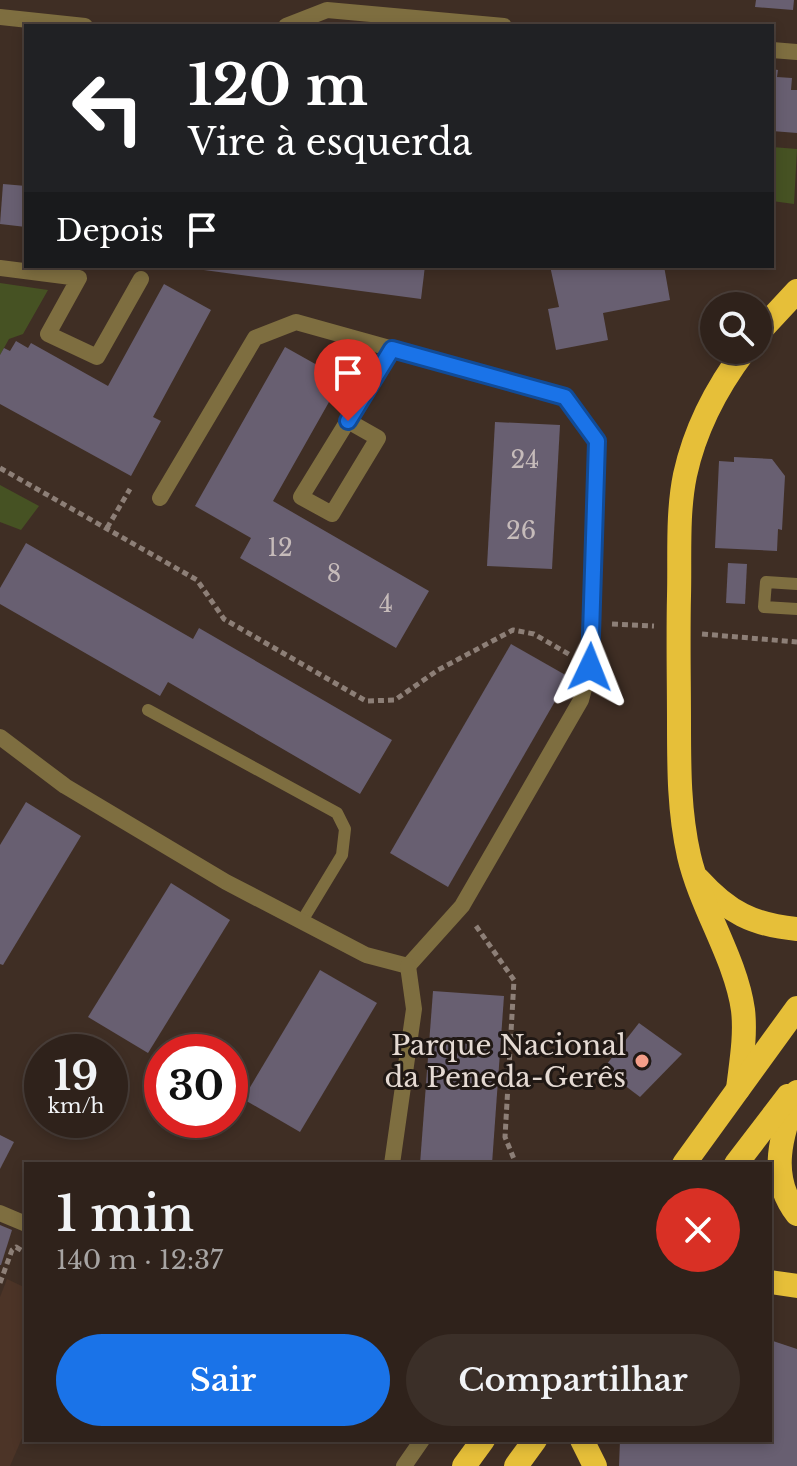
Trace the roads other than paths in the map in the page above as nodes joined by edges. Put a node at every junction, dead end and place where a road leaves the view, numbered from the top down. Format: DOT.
graph roads {
  1 [pos="0,17"];
  2 [pos="66,24"];
  3 [pos="291,24"];
  4 [pos="482,24"];
  5 [pos="774,50"];
  6 [pos="797,52"];
  7 [pos="0,268"];
  8 [pos="141,279"];
  9 [pos="797,291"];
  10 [pos="797,314"];
  11 [pos="772,318"];
  12 [pos="772,325"];
  13 [pos="392,349"];
  14 [pos="736,364"];
  15 [pos="348,421"];
  16 [pos="160,498"];
  17 [pos="797,584"];
  18 [pos="797,609"];
  19 [pos="148,710"];
  20 [pos="0,737"];
  21 [pos="692,872"];
  22 [pos="302,921"];
  23 [pos="797,929"];
  24 [pos="408,966"];
  25 [pos="797,1008"];
  26 [pos="797,1085"];
  27 [pos="738,1089"];
  28 [pos="797,1092"];
  29 [pos="392,1162"];
  30 [pos="685,1162"];
  31 [pos="738,1162"];
  32 [pos="0,1213"];
  33 [pos="797,1214"];
  34 [pos="24,1223"];
  35 [pos="772,1282"];
  36 [pos="797,1286"];
  37 [pos="421,1442"];
  38 [pos="482,1442"];
  39 [pos="534,1442"];
  40 [pos="583,1442"];
  41 [pos="404,1466"];
  42 [pos="464,1466"];
  43 [pos="516,1466"];
  44 [pos="595,1466"];
  1 -- 2 [label="street"];
  3 -- 4 [label="street"];
  5 -- 6 [label="street"];
  7 -- 8 [label="street"];
  9 -- 11 [label="highway"];
  10 -- 12 [label="highway"];
  13 -- 15 [label="street"];
  13 -- 16 [label="street"];
  13 -- 24 [label="street"];
  14 -- 21 [label="highway"];
  15 -- 15 [label="street"];
  17 -- 18 [label="lane"];
  19 -- 22 [label="lane"];
  20 -- 22 [label="street"];
  21 -- 23 [label="highway"];
  21 -- 27 [label="highway"];
  22 -- 24 [label="street"];
  24 -- 29 [label="street"];
  25 -- 27 [label="highway"];
  26 -- 31 [label="highway"];
  27 -- 30 [label="highway"];
  28 -- 33 [label="highway"];
  32 -- 34 [label="street"];
  35 -- 36 [label="highway"];
  37 -- 41 [label="street"];
  38 -- 42 [label="highway"];
  39 -- 43 [label="highway"];
  40 -- 44 [label="highway"];
}
